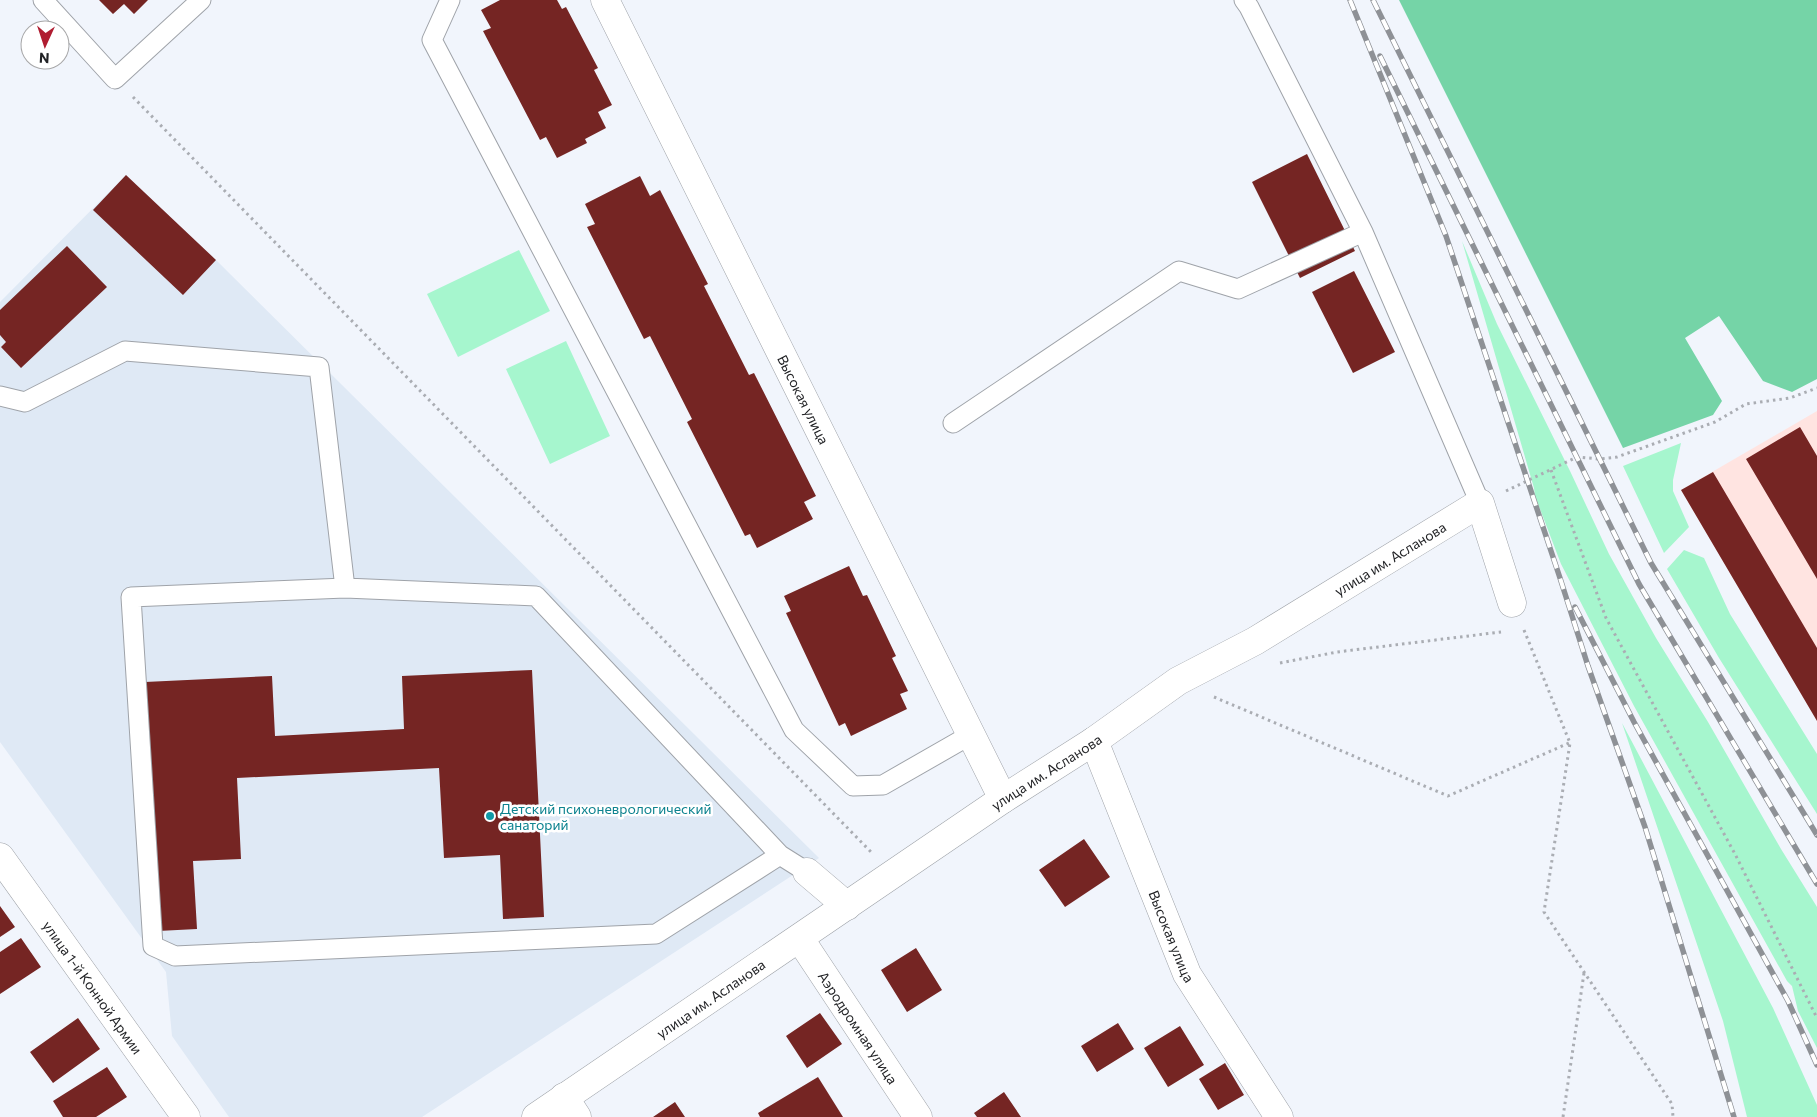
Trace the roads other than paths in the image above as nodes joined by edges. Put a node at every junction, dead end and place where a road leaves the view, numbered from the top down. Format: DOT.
graph roads {
  1 [pos="43,0"];
  2 [pos="201,0"];
  3 [pos="450,0"];
  4 [pos="605,0"];
  5 [pos="1244,0"];
  6 [pos="1363,232"];
  7 [pos="0,396"];
  8 [pos="954,422"];
  9 [pos="1480,502"];
  10 [pos="345,588"];
  11 [pos="1512,602"];
  12 [pos="972,734"];
  13 [pos="1094,741"];
  14 [pos="1003,798"];
  15 [pos="780,855"];
  16 [pos="0,857"];
  17 [pos="807,872"];
  18 [pos="847,906"];
  19 [pos="800,939"];
  20 [pos="570,1107"];
  21 [pos="186,1117"];
  22 [pos="536,1117"];
  23 [pos="918,1117"];
  24 [pos="1279,1117"];
  1 -- 2 [label="lane"];
  3 -- 12 [label="lane"];
  4 -- 12 [label="street, Высокая улица"];
  5 -- 6 [label="lane"];
  6 -- 8 [label="lane"];
  6 -- 9 [label="lane"];
  7 -- 10 [label="lane"];
  9 -- 11 [label="street"];
  9 -- 13 [label="street, улица им. Асланова"];
  10 -- 15 [label="lane"];
  10 -- 15 [label="lane"];
  12 -- 14 [label="street, Высокая улица"];
  13 -- 14 [label="street, улица им. Асланова"];
  13 -- 24 [label="street, Высокая улица"];
  14 -- 18 [label="street, улица им. Асланова"];
  15 -- 17 [label="lane"];
  16 -- 21 [label="street, улица 1-й Конной Армии"];
  17 -- 18 [label="street"];
  18 -- 19 [label="street, улица им. Асланова"];
  19 -- 20 [label="street, улица им. Асланова"];
  19 -- 23 [label="street, Аэродромная улица"];
  20 -- 22 [label="street, улица им. Асланова"];
}
